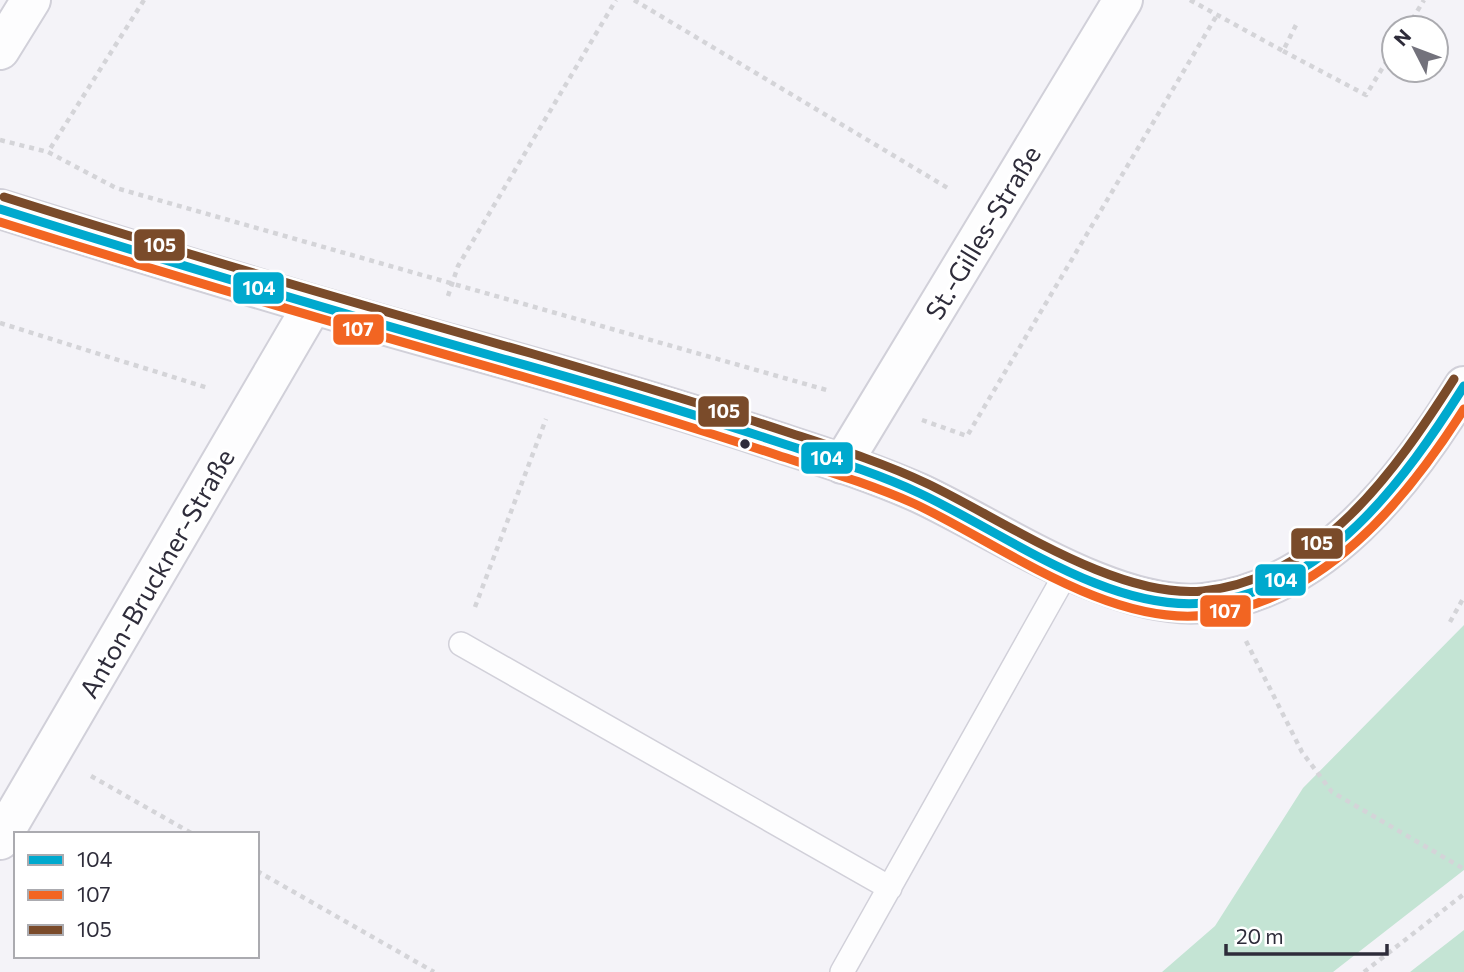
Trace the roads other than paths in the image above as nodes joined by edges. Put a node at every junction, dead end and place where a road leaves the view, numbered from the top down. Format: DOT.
graph roads {
  1 [pos="31,0"];
  2 [pos="1123,0"];
  3 [pos="0,50"];
  4 [pos="0,209"];
  5 [pos="312,306"];
  6 [pos="1464,386"];
  7 [pos="842,464"];
  8 [pos="1069,568"];
  9 [pos="461,644"];
  10 [pos="0,841"];
  11 [pos="890,888"];
  12 [pos="842,972"];
  1 -- 3 [label="street"];
  2 -- 7 [label="street, St.-Gilles-Straße"];
  4 -- 5 [label="street"];
  5 -- 7 [label="street"];
  5 -- 10 [label="street, Anton-Bruckner-Straße"];
  6 -- 8 [label="street"];
  7 -- 8 [label="street"];
  8 -- 11 [label="lane"];
  9 -- 11 [label="lane"];
  11 -- 12 [label="lane"];
}
